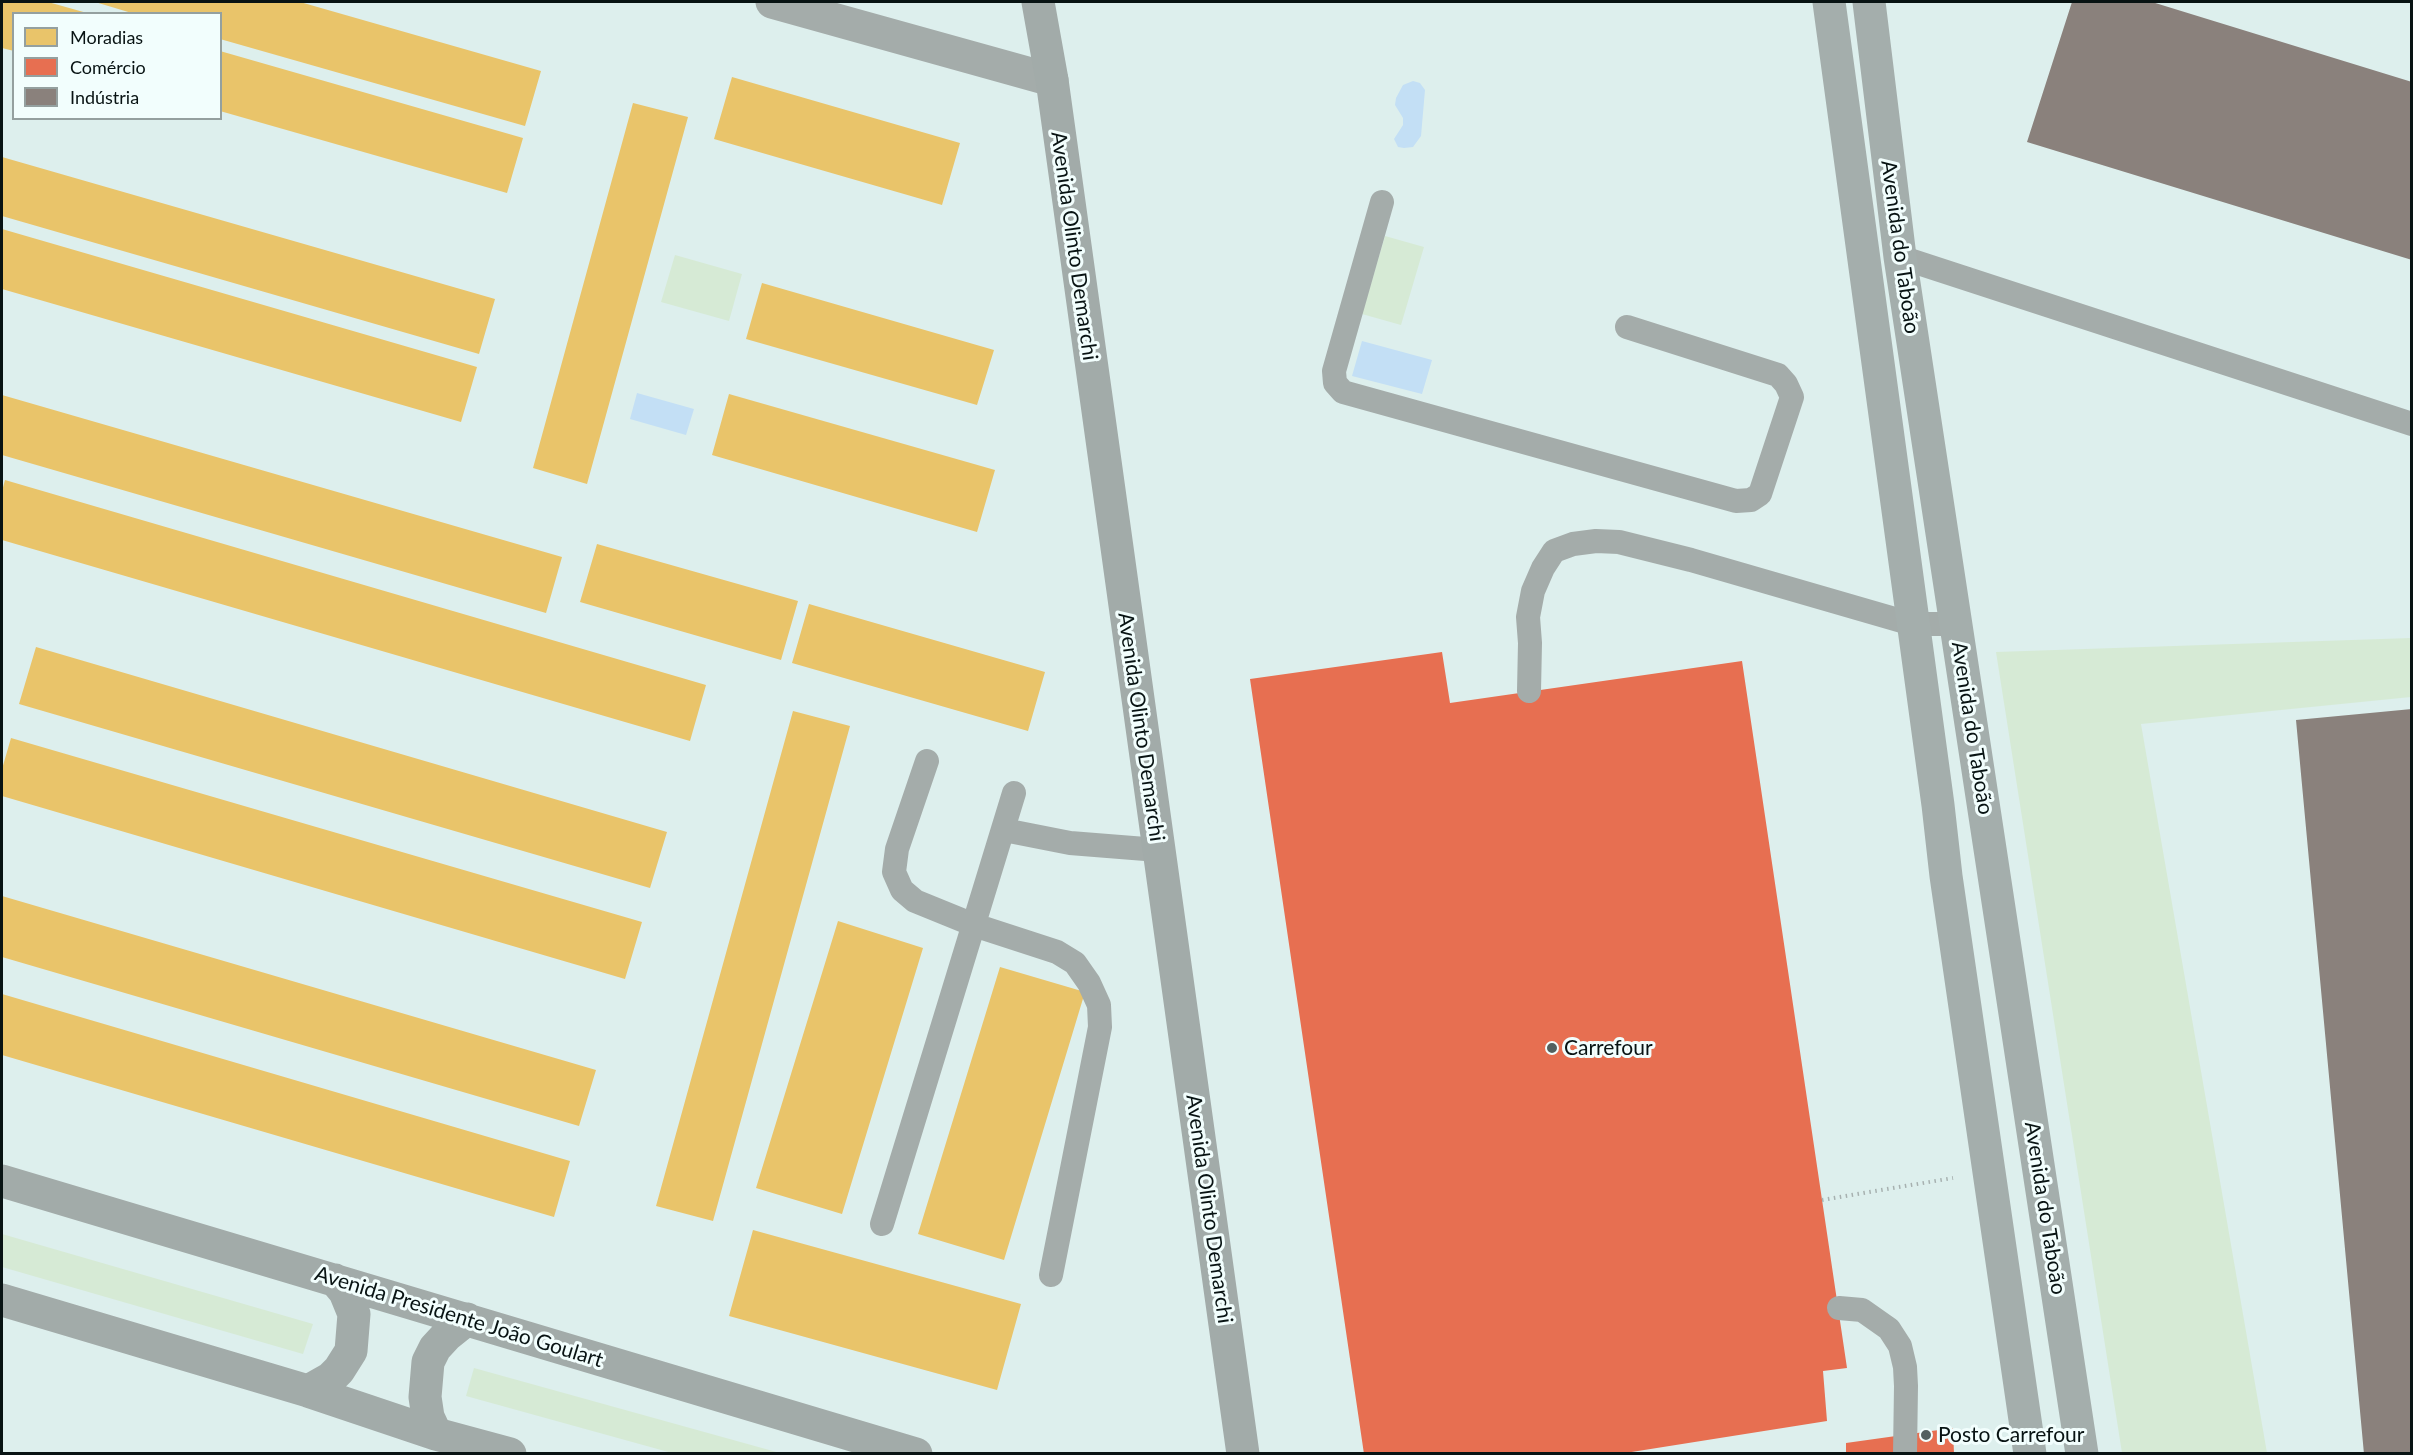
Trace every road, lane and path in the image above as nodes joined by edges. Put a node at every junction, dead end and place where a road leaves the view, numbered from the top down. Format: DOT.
graph roads {
  1 [pos="772,2"];
  2 [pos="1038,2"];
  3 [pos="1828,2"];
  4 [pos="1869,2"];
  5 [pos="1052,80"];
  6 [pos="1382,201"];
  7 [pos="1900,257"];
  8 [pos="1627,327"];
  9 [pos="2412,424"];
  10 [pos="1912,624"];
  11 [pos="1956,624"];
  12 [pos="1529,691"];
  13 [pos="927,761"];
  14 [pos="1014,793"];
  15 [pos="1004,830"];
  16 [pos="1158,850"];
  17 [pos="974,925"];
  18 [pos="1989,1172"];
  19 [pos="2,1181"];
  20 [pos="1822,1200"];
  21 [pos="882,1224"];
  22 [pos="1051,1275"];
  23 [pos="335,1280"];
  24 [pos="2,1300"];
  25 [pos="1839,1308"];
  26 [pos="467,1319"];
  27 [pos="308,1391"];
  28 [pos="436,1434"];
  29 [pos="510,1454"];
  30 [pos="916,1454"];
  31 [pos="1243,1454"];
  32 [pos="1905,1454"];
  33 [pos="2030,1454"];
  34 [pos="2082,1454"];
  1 -- 5 [label="street"];
  2 -- 5 [label="street, Avenida Olinto Demarchi"];
  3 -- 10 [label="main road, Avenida do Taboão"];
  4 -- 7 [label="main road, Avenida do Taboão"];
  5 -- 16 [label="street, Avenida Olinto Demarchi"];
  6 -- 8 [label="lane"];
  7 -- 9 [label="lane"];
  7 -- 11 [label="main road, Avenida do Taboão"];
  10 -- 11 [label="lane"];
  10 -- 12 [label="lane"];
  10 -- 18 [label="main road, Avenida do Taboão"];
  11 -- 34 [label="main road, Avenida do Taboão"];
  13 -- 17 [label="lane"];
  14 -- 15 [label="lane"];
  15 -- 16 [label="lane"];
  15 -- 17 [label="lane"];
  16 -- 31 [label="street, Avenida Olinto Demarchi"];
  17 -- 21 [label="lane"];
  17 -- 22 [label="lane"];
  18 -- 20 [label="path"];
  18 -- 33 [label="main road, Avenida do Taboão"];
  19 -- 23 [label="street, Avenida Presidente João Goulart"];
  23 -- 26 [label="street, Avenida Presidente João Goulart"];
  23 -- 27 [label="street"];
  24 -- 27 [label="street"];
  25 -- 32 [label="lane"];
  26 -- 28 [label="street"];
  26 -- 30 [label="street, Avenida Presidente João Goulart"];
  27 -- 28 [label="street"];
  28 -- 29 [label="street"];
}
